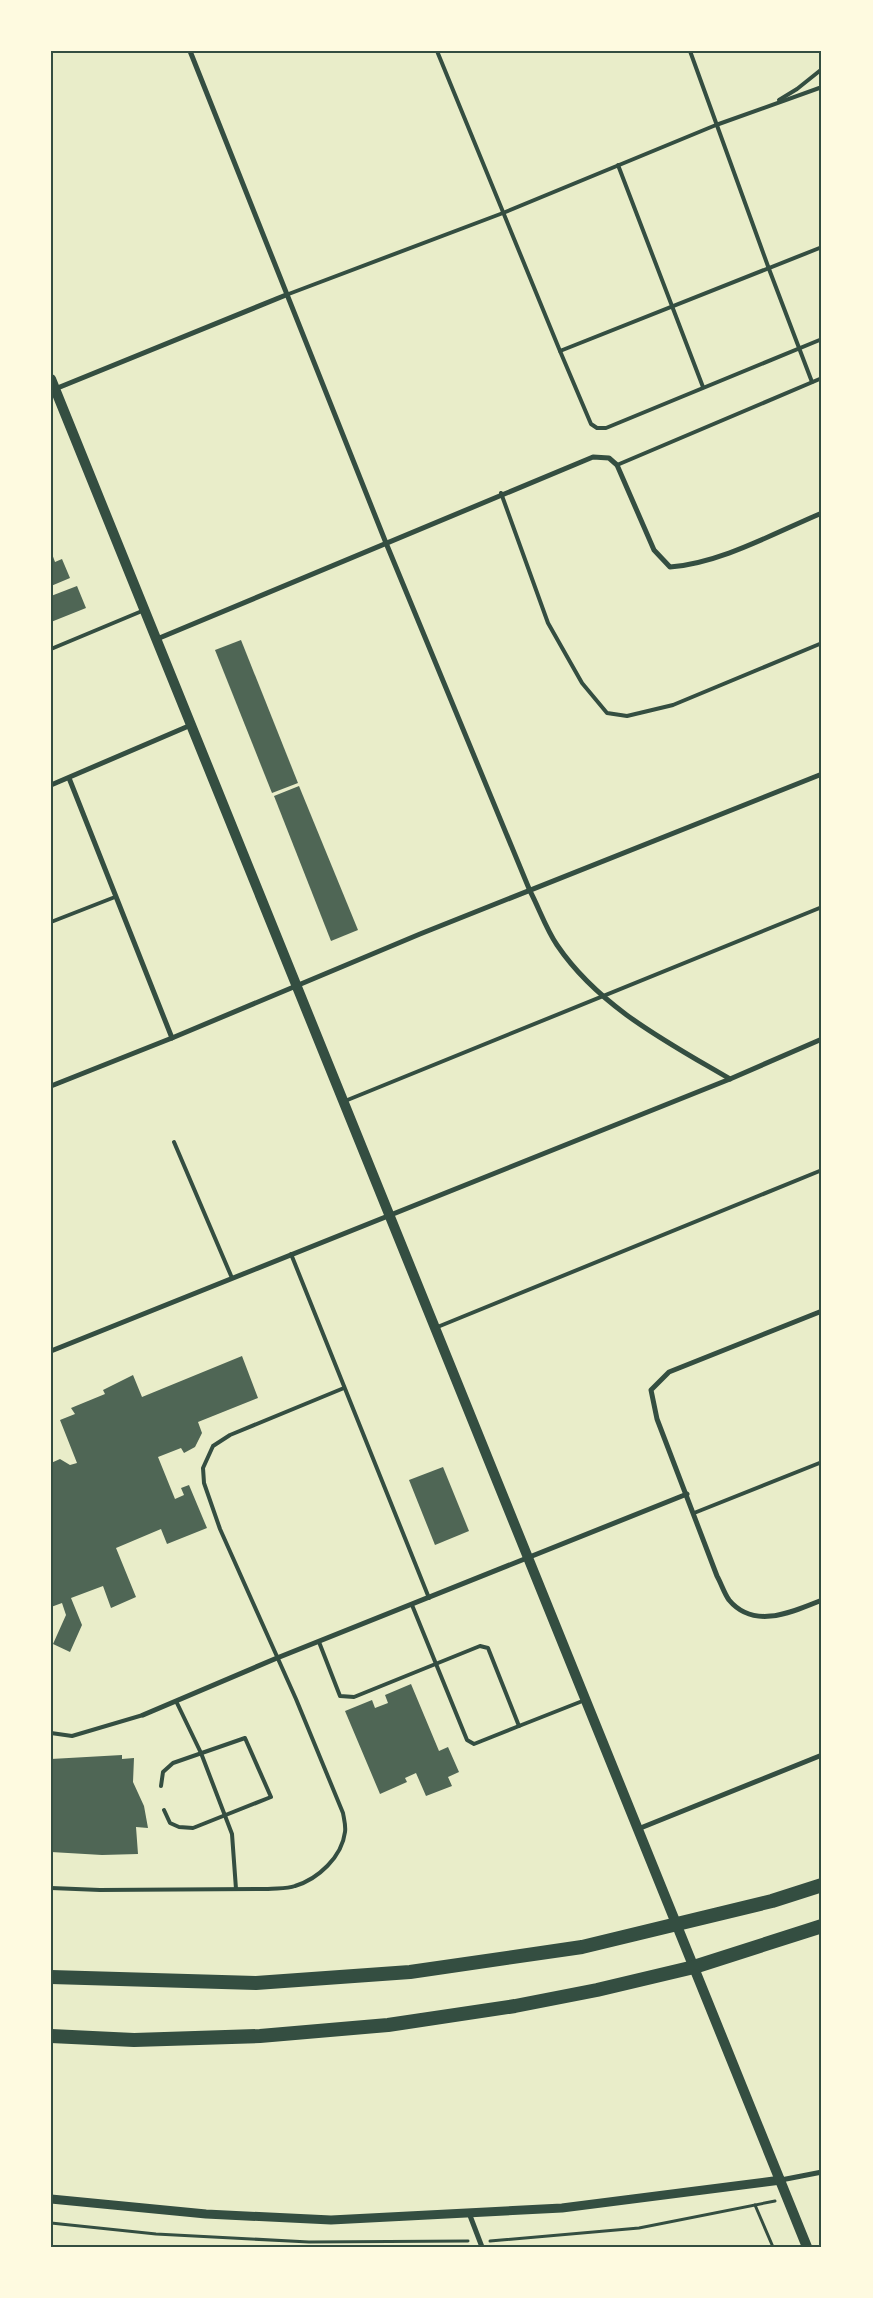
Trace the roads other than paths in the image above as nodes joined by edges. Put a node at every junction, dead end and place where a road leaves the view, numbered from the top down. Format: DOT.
graph roads {
  1 [pos="190,51"];
  2 [pos="437,51"];
  3 [pos="690,51"];
  4 [pos="822,69"];
  5 [pos="822,87"];
  6 [pos="771,105"];
  7 [pos="716,125"];
  8 [pos="618,165"];
  9 [pos="503,213"];
  10 [pos="822,247"];
  11 [pos="769,269"];
  12 [pos="286,295"];
  13 [pos="672,308"];
  14 [pos="822,339"];
  15 [pos="800,348"];
  16 [pos="560,351"];
  17 [pos="822,378"];
  18 [pos="51,379"];
  19 [pos="812,382"];
  20 [pos="703,388"];
  21 [pos="56,389"];
  22 [pos="617,465"];
  23 [pos="501,494"];
  24 [pos="822,513"];
  25 [pos="386,543"];
  26 [pos="144,610"];
  27 [pos="157,639"];
  28 [pos="822,643"];
  29 [pos="51,649"];
  30 [pos="191,725"];
  31 [pos="822,774"];
  32 [pos="69,778"];
  33 [pos="51,785"];
  34 [pos="530,890"];
  35 [pos="115,897"];
  36 [pos="822,906"];
  37 [pos="51,922"];
  38 [pos="296,987"];
  39 [pos="602,996"];
  40 [pos="172,1038"];
  41 [pos="822,1039"];
  42 [pos="730,1079"];
  43 [pos="51,1086"];
  44 [pos="343,1102"];
  45 [pos="174,1142"];
  46 [pos="822,1170"];
  47 [pos="389,1215"];
  48 [pos="291,1254"];
  49 [pos="232,1278"];
  50 [pos="822,1311"];
  51 [pos="435,1328"];
  52 [pos="51,1350"];
  53 [pos="344,1388"];
  54 [pos="822,1462"];
  55 [pos="687,1494"];
  56 [pos="694,1513"];
  57 [pos="528,1559"];
  58 [pos="429,1598"];
  59 [pos="822,1600"];
  60 [pos="412,1605"];
  61 [pos="319,1642"];
  62 [pos="277,1658"];
  63 [pos="436,1664"];
  64 [pos="586,1699"];
  65 [pos="176,1701"];
  66 [pos="143,1715"];
  67 [pos="519,1726"];
  68 [pos="51,1733"];
  69 [pos="201,1753"];
  70 [pos="822,1755"];
  71 [pos="161,1786"];
  72 [pos="164,1810"];
  73 [pos="224,1816"];
  74 [pos="638,1829"];
  75 [pos="822,1885"];
  76 [pos="51,1888"];
  77 [pos="236,1889"];
  78 [pos="677,1925"];
  79 [pos="822,1926"];
  80 [pos="694,1968"];
  81 [pos="51,1977"];
  82 [pos="51,2036"];
  83 [pos="822,2172"];
  84 [pos="781,2180"];
  85 [pos="51,2198"];
  86 [pos="469,2213"];
  87 [pos="481,2244"];
  88 [pos="807,2247"];
  1 -- 12 [label="street"];
  2 -- 9 [label="lane"];
  3 -- 7 [label="lane"];
  4 -- 6 [label="lane"];
  5 -- 6 [label="lane"];
  6 -- 7 [label="lane"];
  7 -- 8 [label="lane"];
  7 -- 11 [label="lane"];
  8 -- 9 [label="lane"];
  8 -- 13 [label="lane"];
  9 -- 12 [label="lane"];
  9 -- 16 [label="lane"];
  10 -- 11 [label="lane"];
  11 -- 13 [label="lane"];
  11 -- 15 [label="lane"];
  12 -- 21 [label="street"];
  12 -- 25 [label="street"];
  13 -- 16 [label="lane"];
  13 -- 20 [label="lane"];
  14 -- 15 [label="lane"];
  15 -- 19 [label="lane"];
  15 -- 20 [label="lane"];
  16 -- 20 [label="lane"];
  17 -- 19 [label="lane"];
  18 -- 21 [label="main road"];
  19 -- 22 [label="lane"];
  21 -- 26 [label="main road"];
  22 -- 23 [label="street"];
  22 -- 24 [label="street"];
  23 -- 25 [label="street"];
  23 -- 28 [label="lane"];
  25 -- 27 [label="street"];
  25 -- 34 [label="street"];
  26 -- 27 [label="main road"];
  26 -- 29 [label="lane"];
  27 -- 30 [label="main road"];
  30 -- 32 [label="street"];
  30 -- 38 [label="main road"];
  31 -- 34 [label="street"];
  32 -- 33 [label="street"];
  32 -- 35 [label="street"];
  34 -- 38 [label="street"];
  34 -- 39 [label="street"];
  35 -- 37 [label="lane"];
  35 -- 40 [label="street"];
  36 -- 39 [label="lane"];
  38 -- 40 [label="street"];
  38 -- 44 [label="main road"];
  39 -- 42 [label="street"];
  39 -- 44 [label="lane"];
  40 -- 43 [label="street"];
  41 -- 42 [label="street"];
  42 -- 47 [label="street"];
  44 -- 47 [label="main road"];
  45 -- 49 [label="lane"];
  46 -- 51 [label="lane"];
  47 -- 48 [label="street"];
  47 -- 51 [label="main road"];
  48 -- 49 [label="street"];
  48 -- 53 [label="lane"];
  49 -- 52 [label="street"];
  50 -- 55 [label="street"];
  51 -- 57 [label="main road"];
  53 -- 58 [label="lane"];
  53 -- 62 [label="lane"];
  54 -- 56 [label="lane"];
  55 -- 56 [label="street"];
  55 -- 57 [label="street"];
  56 -- 59 [label="street"];
  57 -- 58 [label="street"];
  57 -- 64 [label="main road"];
  58 -- 60 [label="street"];
  60 -- 61 [label="street"];
  60 -- 63 [label="lane"];
  61 -- 62 [label="street"];
  61 -- 63 [label="lane"];
  62 -- 65 [label="street"];
  62 -- 77 [label="lane"];
  63 -- 67 [label="lane"];
  63 -- 67 [label="lane"];
  64 -- 67 [label="lane"];
  64 -- 74 [label="main road"];
  65 -- 66 [label="street"];
  65 -- 69 [label="lane"];
  66 -- 68 [label="lane"];
  69 -- 71 [label="lane"];
  69 -- 73 [label="lane"];
  69 -- 73 [label="lane"];
  70 -- 74 [label="street"];
  72 -- 73 [label="lane"];
  73 -- 77 [label="lane"];
  74 -- 78 [label="main road"];
  75 -- 78 [label="highway"];
  76 -- 77 [label="lane"];
  78 -- 80 [label="main road"];
  78 -- 81 [label="highway"];
  79 -- 80 [label="highway"];
  80 -- 82 [label="highway"];
  80 -- 84 [label="main road"];
  83 -- 84 [label="street"];
  84 -- 86 [label="street"];
  84 -- 88 [label="main road"];
  85 -- 86 [label="street"];
  86 -- 87 [label="street"];
}
